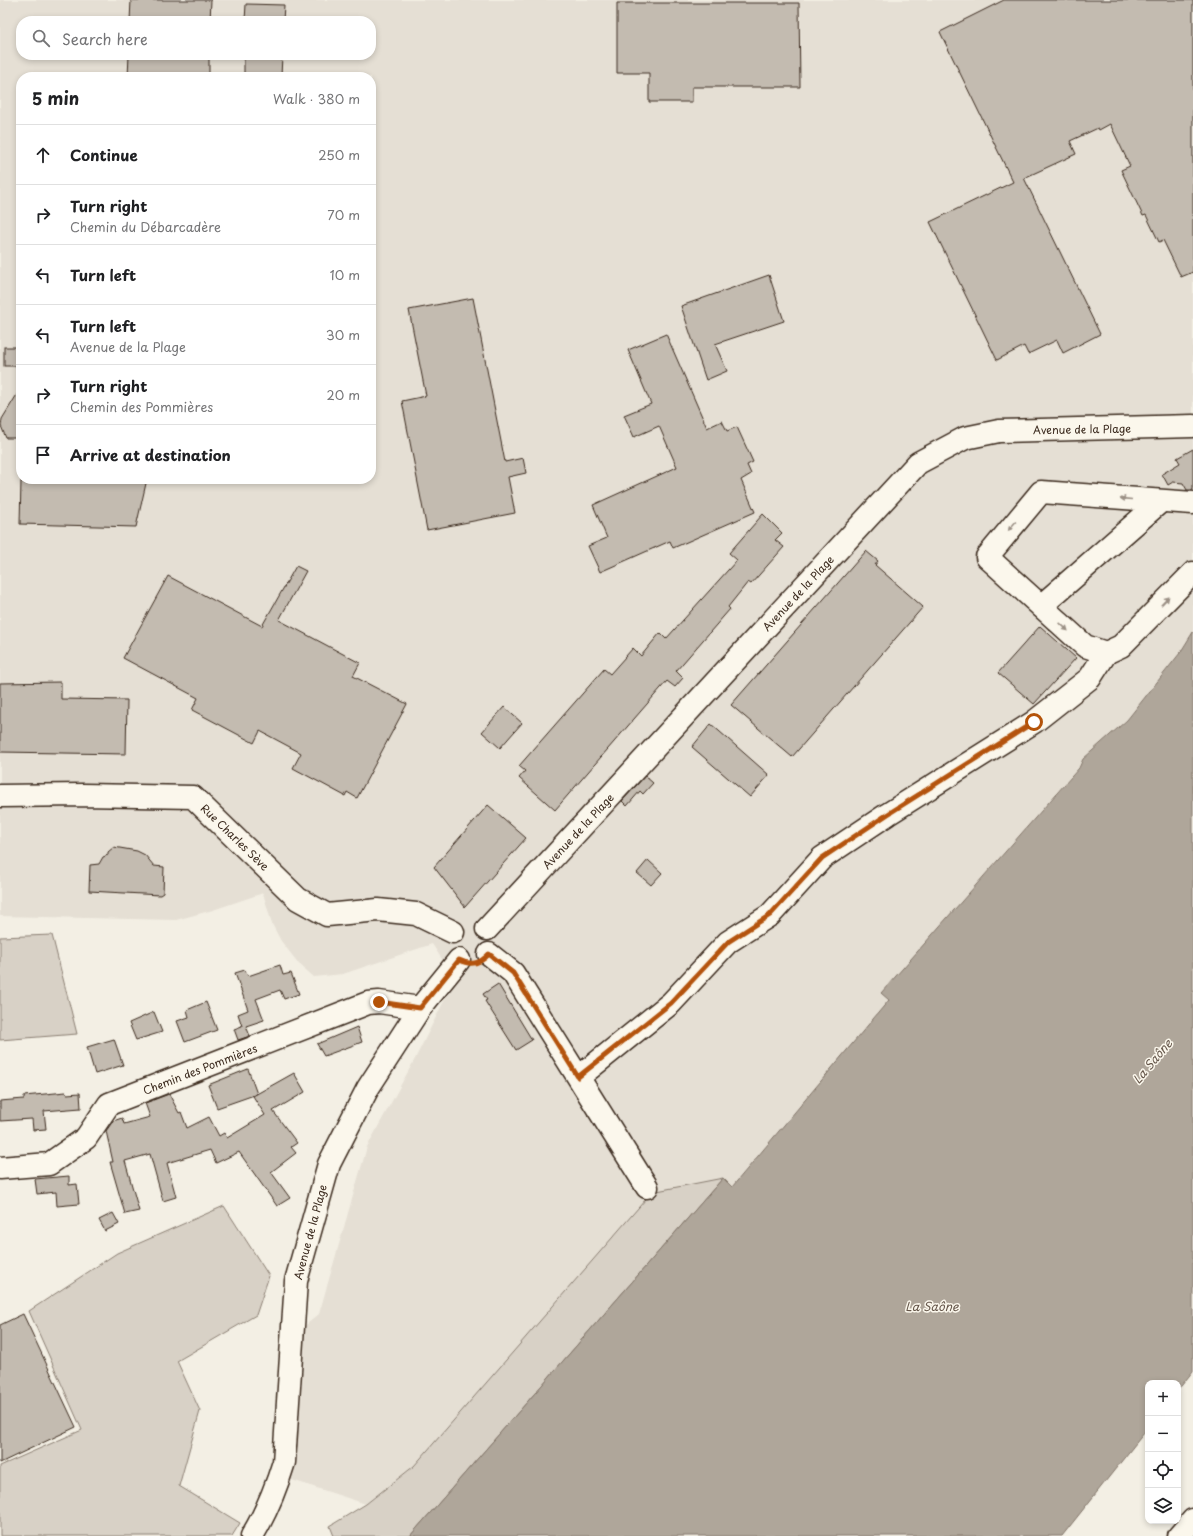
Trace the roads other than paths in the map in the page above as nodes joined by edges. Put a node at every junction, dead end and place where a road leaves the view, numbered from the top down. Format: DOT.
graph roads {
  1 [pos="1193,426"];
  2 [pos="1160,502"];
  3 [pos="1193,503"];
  4 [pos="1193,573"];
  5 [pos="1041,606"];
  6 [pos="1106,653"];
  7 [pos="0,796"];
  8 [pos="486,929"];
  9 [pos="453,932"];
  10 [pos="489,954"];
  11 [pos="459,960"];
  12 [pos="420,1008"];
  13 [pos="578,1077"];
  14 [pos="0,1168"];
  15 [pos="647,1187"];
  16 [pos="1193,1520"];
  17 [pos="252,1536"];
  18 [pos="1179,1536"];
  1 -- 8 [label="street, Avenue de la Plage"];
  2 -- 3 [label="street"];
  2 -- 5 [label="street"];
  2 -- 5 [label="street, one-way"];
  6 -- 4 [label="street, one-way"];
  5 -- 6 [label="street, one-way"];
  6 -- 13 [label="street"];
  7 -- 9 [label="street, Rue Charles Sève"];
  8 -- 9 [label="street"];
  8 -- 10 [label="street"];
  9 -- 11 [label="street"];
  10 -- 11 [label="street"];
  10 -- 13 [label="street"];
  11 -- 12 [label="street, Avenue de la Plage"];
  12 -- 14 [label="street, Chemin des Pommières"];
  12 -- 17 [label="street, Avenue de la Plage"];
  13 -- 15 [label="street"];
  16 -- 18 [label="street"];
}
